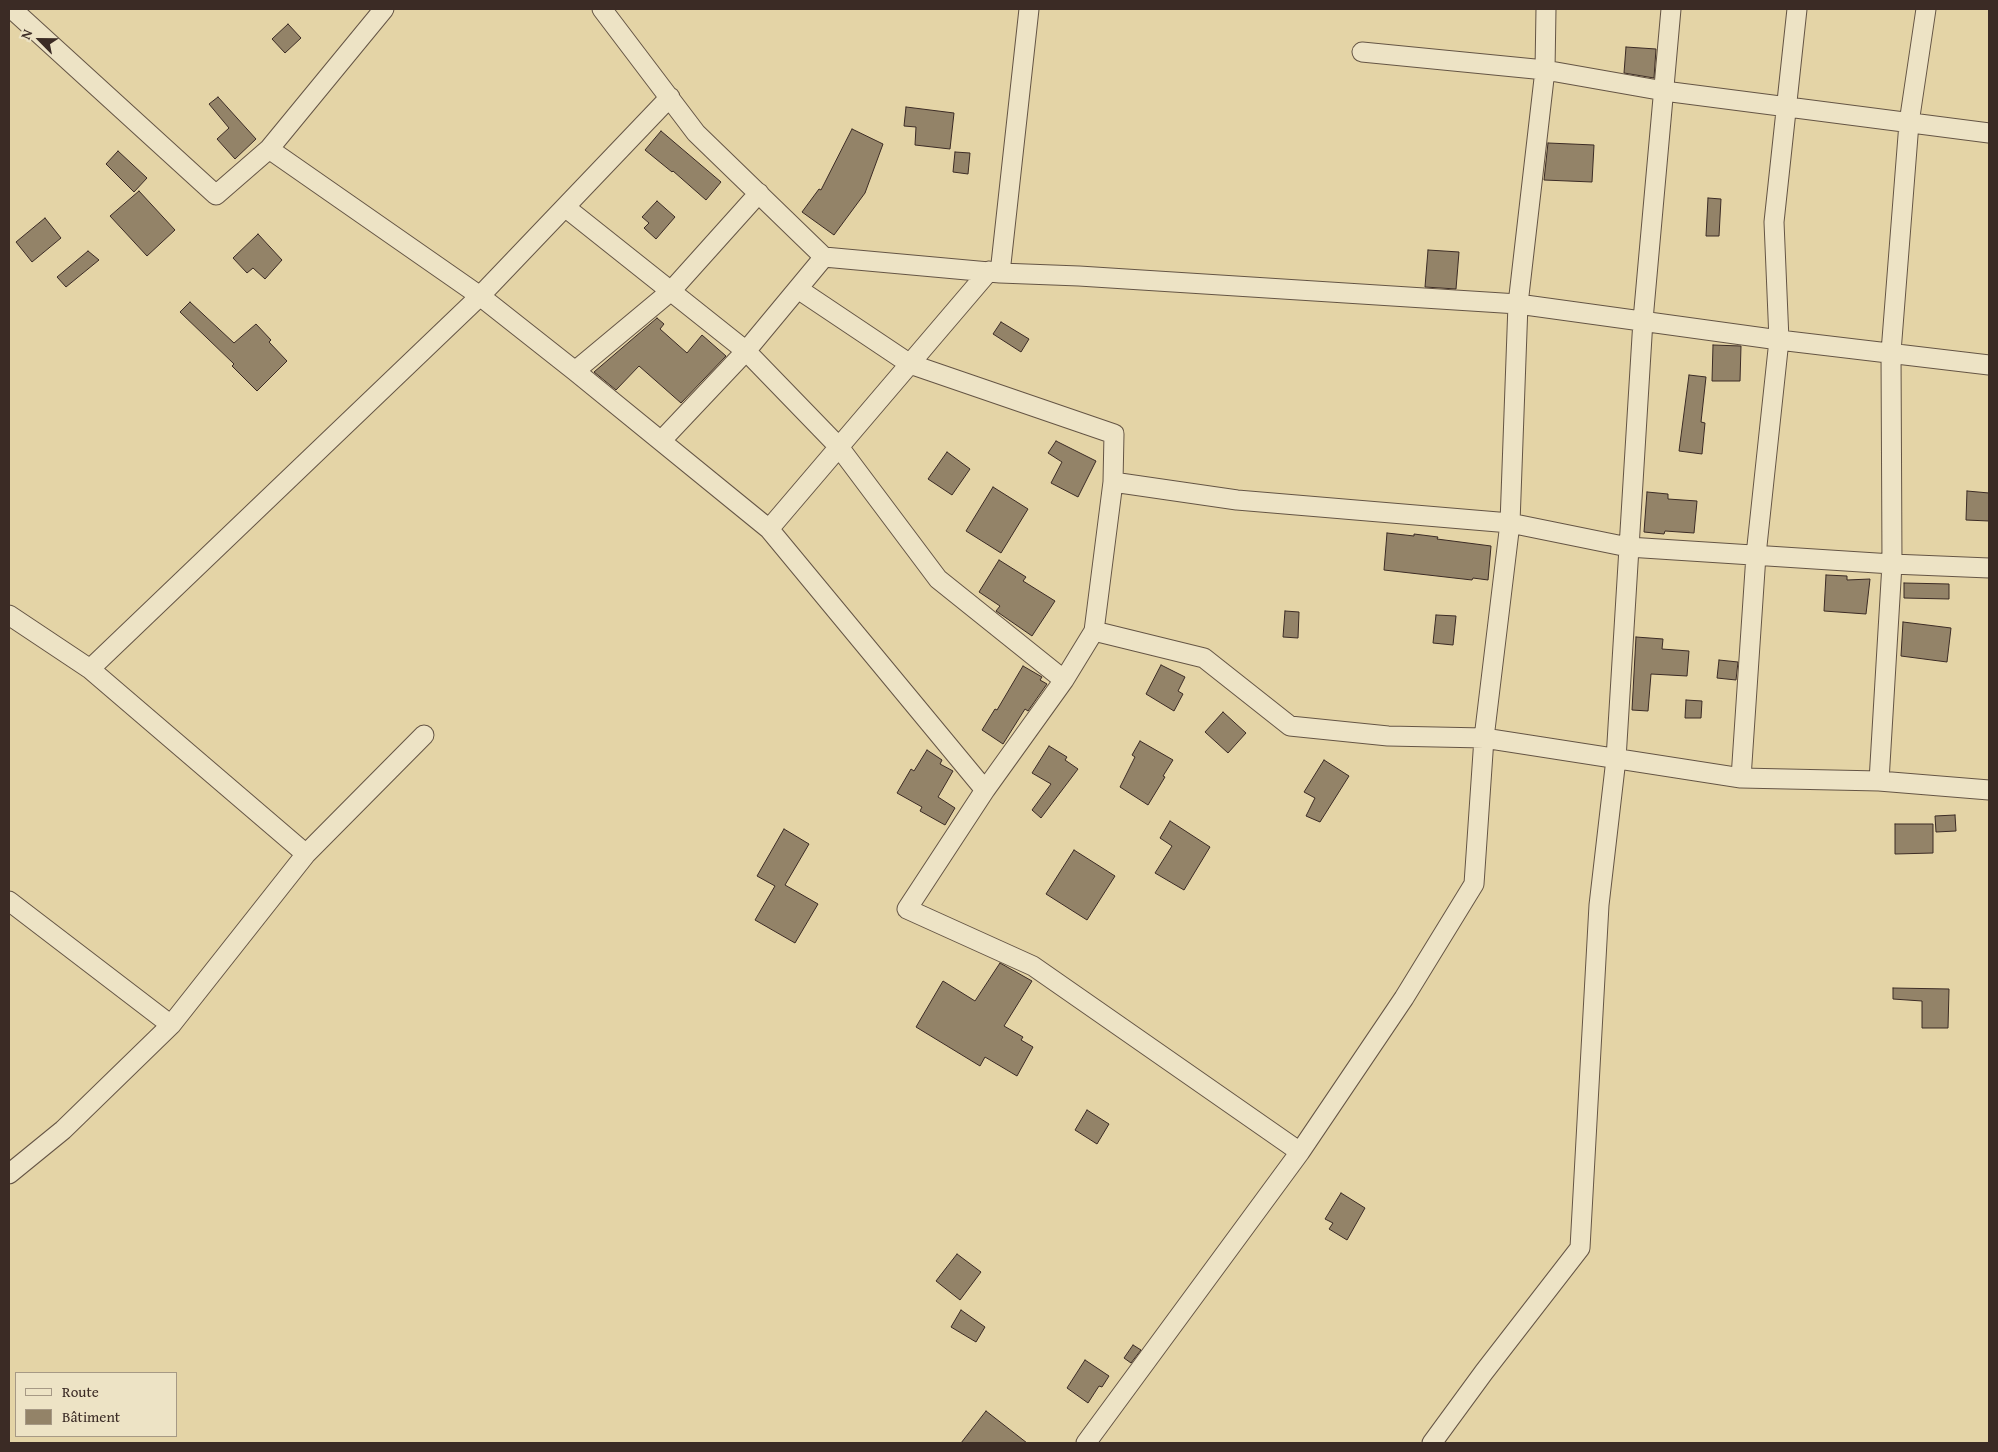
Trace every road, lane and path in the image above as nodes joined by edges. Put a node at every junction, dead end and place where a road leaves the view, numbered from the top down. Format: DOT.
graph roads {
  1 [pos="12,9"];
  2 [pos="384,9"];
  3 [pos="602,9"];
  4 [pos="1030,9"];
  5 [pos="1546,9"];
  6 [pos="1671,9"];
  7 [pos="1797,9"];
  8 [pos="1926,9"];
  9 [pos="1362,52"];
  10 [pos="1545,70"];
  11 [pos="1664,91"];
  12 [pos="670,97"];
  13 [pos="1785,108"];
  14 [pos="1909,123"];
  15 [pos="1989,133"];
  16 [pos="268,148"];
  17 [pos="759,193"];
  18 [pos="564,207"];
  19 [pos="824,257"];
  20 [pos="994,272"];
  21 [pos="798,288"];
  22 [pos="671,292"];
  23 [pos="480,296"];
  24 [pos="1518,304"];
  25 [pos="1643,320"];
  26 [pos="1779,340"];
  27 [pos="746,351"];
  28 [pos="1891,352"];
  29 [pos="910,364"];
  30 [pos="1989,365"];
  31 [pos="575,371"];
  32 [pos="661,441"];
  33 [pos="839,447"];
  34 [pos="1113,482"];
  35 [pos="1510,523"];
  36 [pos="769,529"];
  37 [pos="1628,547"];
  38 [pos="1756,555"];
  39 [pos="1892,564"];
  40 [pos="1989,568"];
  41 [pos="9,615"];
  42 [pos="1094,631"];
  43 [pos="90,669"];
  44 [pos="1064,680"];
  45 [pos="424,734"];
  46 [pos="1484,738"];
  47 [pos="1616,759"];
  48 [pos="1741,778"];
  49 [pos="1879,781"];
  50 [pos="985,790"];
  51 [pos="1989,790"];
  52 [pos="306,854"];
  53 [pos="9,901"];
  54 [pos="171,1026"];
  55 [pos="1300,1152"];
  56 [pos="9,1174"];
  57 [pos="1086,1443"];
  58 [pos="1432,1443"];
  1 -- 16 [label="street"];
  2 -- 16 [label="street"];
  3 -- 12 [label="street"];
  4 -- 20 [label="street"];
  5 -- 10 [label="street"];
  6 -- 11 [label="street"];
  7 -- 13 [label="street"];
  8 -- 14 [label="street"];
  9 -- 10 [label="street"];
  10 -- 11 [label="street"];
  10 -- 24 [label="street"];
  11 -- 13 [label="street"];
  11 -- 25 [label="street"];
  12 -- 17 [label="street"];
  12 -- 18 [label="street"];
  13 -- 14 [label="street"];
  13 -- 26 [label="street"];
  14 -- 15 [label="street"];
  14 -- 28 [label="street"];
  16 -- 23 [label="street"];
  17 -- 19 [label="street"];
  17 -- 22 [label="street"];
  18 -- 22 [label="street"];
  18 -- 23 [label="street"];
  19 -- 20 [label="street"];
  19 -- 21 [label="street"];
  20 -- 24 [label="street"];
  20 -- 29 [label="street"];
  21 -- 27 [label="street"];
  21 -- 29 [label="street"];
  22 -- 27 [label="street"];
  22 -- 31 [label="street"];
  23 -- 31 [label="street"];
  23 -- 43 [label="street"];
  24 -- 25 [label="street"];
  24 -- 35 [label="street"];
  25 -- 26 [label="street"];
  25 -- 37 [label="street"];
  26 -- 28 [label="street"];
  26 -- 38 [label="street"];
  27 -- 32 [label="street"];
  27 -- 33 [label="street"];
  28 -- 30 [label="street"];
  28 -- 39 [label="street"];
  29 -- 33 [label="street"];
  29 -- 34 [label="street"];
  31 -- 32 [label="street"];
  32 -- 36 [label="street"];
  33 -- 36 [label="street"];
  33 -- 44 [label="street"];
  34 -- 35 [label="street"];
  34 -- 42 [label="street"];
  35 -- 37 [label="street"];
  35 -- 46 [label="street"];
  36 -- 50 [label="street"];
  37 -- 38 [label="street"];
  37 -- 47 [label="street"];
  38 -- 39 [label="street"];
  38 -- 48 [label="street"];
  39 -- 40 [label="street"];
  39 -- 49 [label="street"];
  41 -- 43 [label="street"];
  42 -- 44 [label="street"];
  42 -- 46 [label="street"];
  43 -- 52 [label="street"];
  44 -- 50 [label="street"];
  45 -- 52 [label="street"];
  46 -- 47 [label="street"];
  46 -- 55 [label="street"];
  47 -- 48 [label="street"];
  47 -- 58 [label="street"];
  48 -- 49 [label="street"];
  49 -- 51 [label="street"];
  50 -- 55 [label="street"];
  52 -- 54 [label="street"];
  53 -- 54 [label="street"];
  54 -- 56 [label="street"];
  55 -- 57 [label="street"];
}
